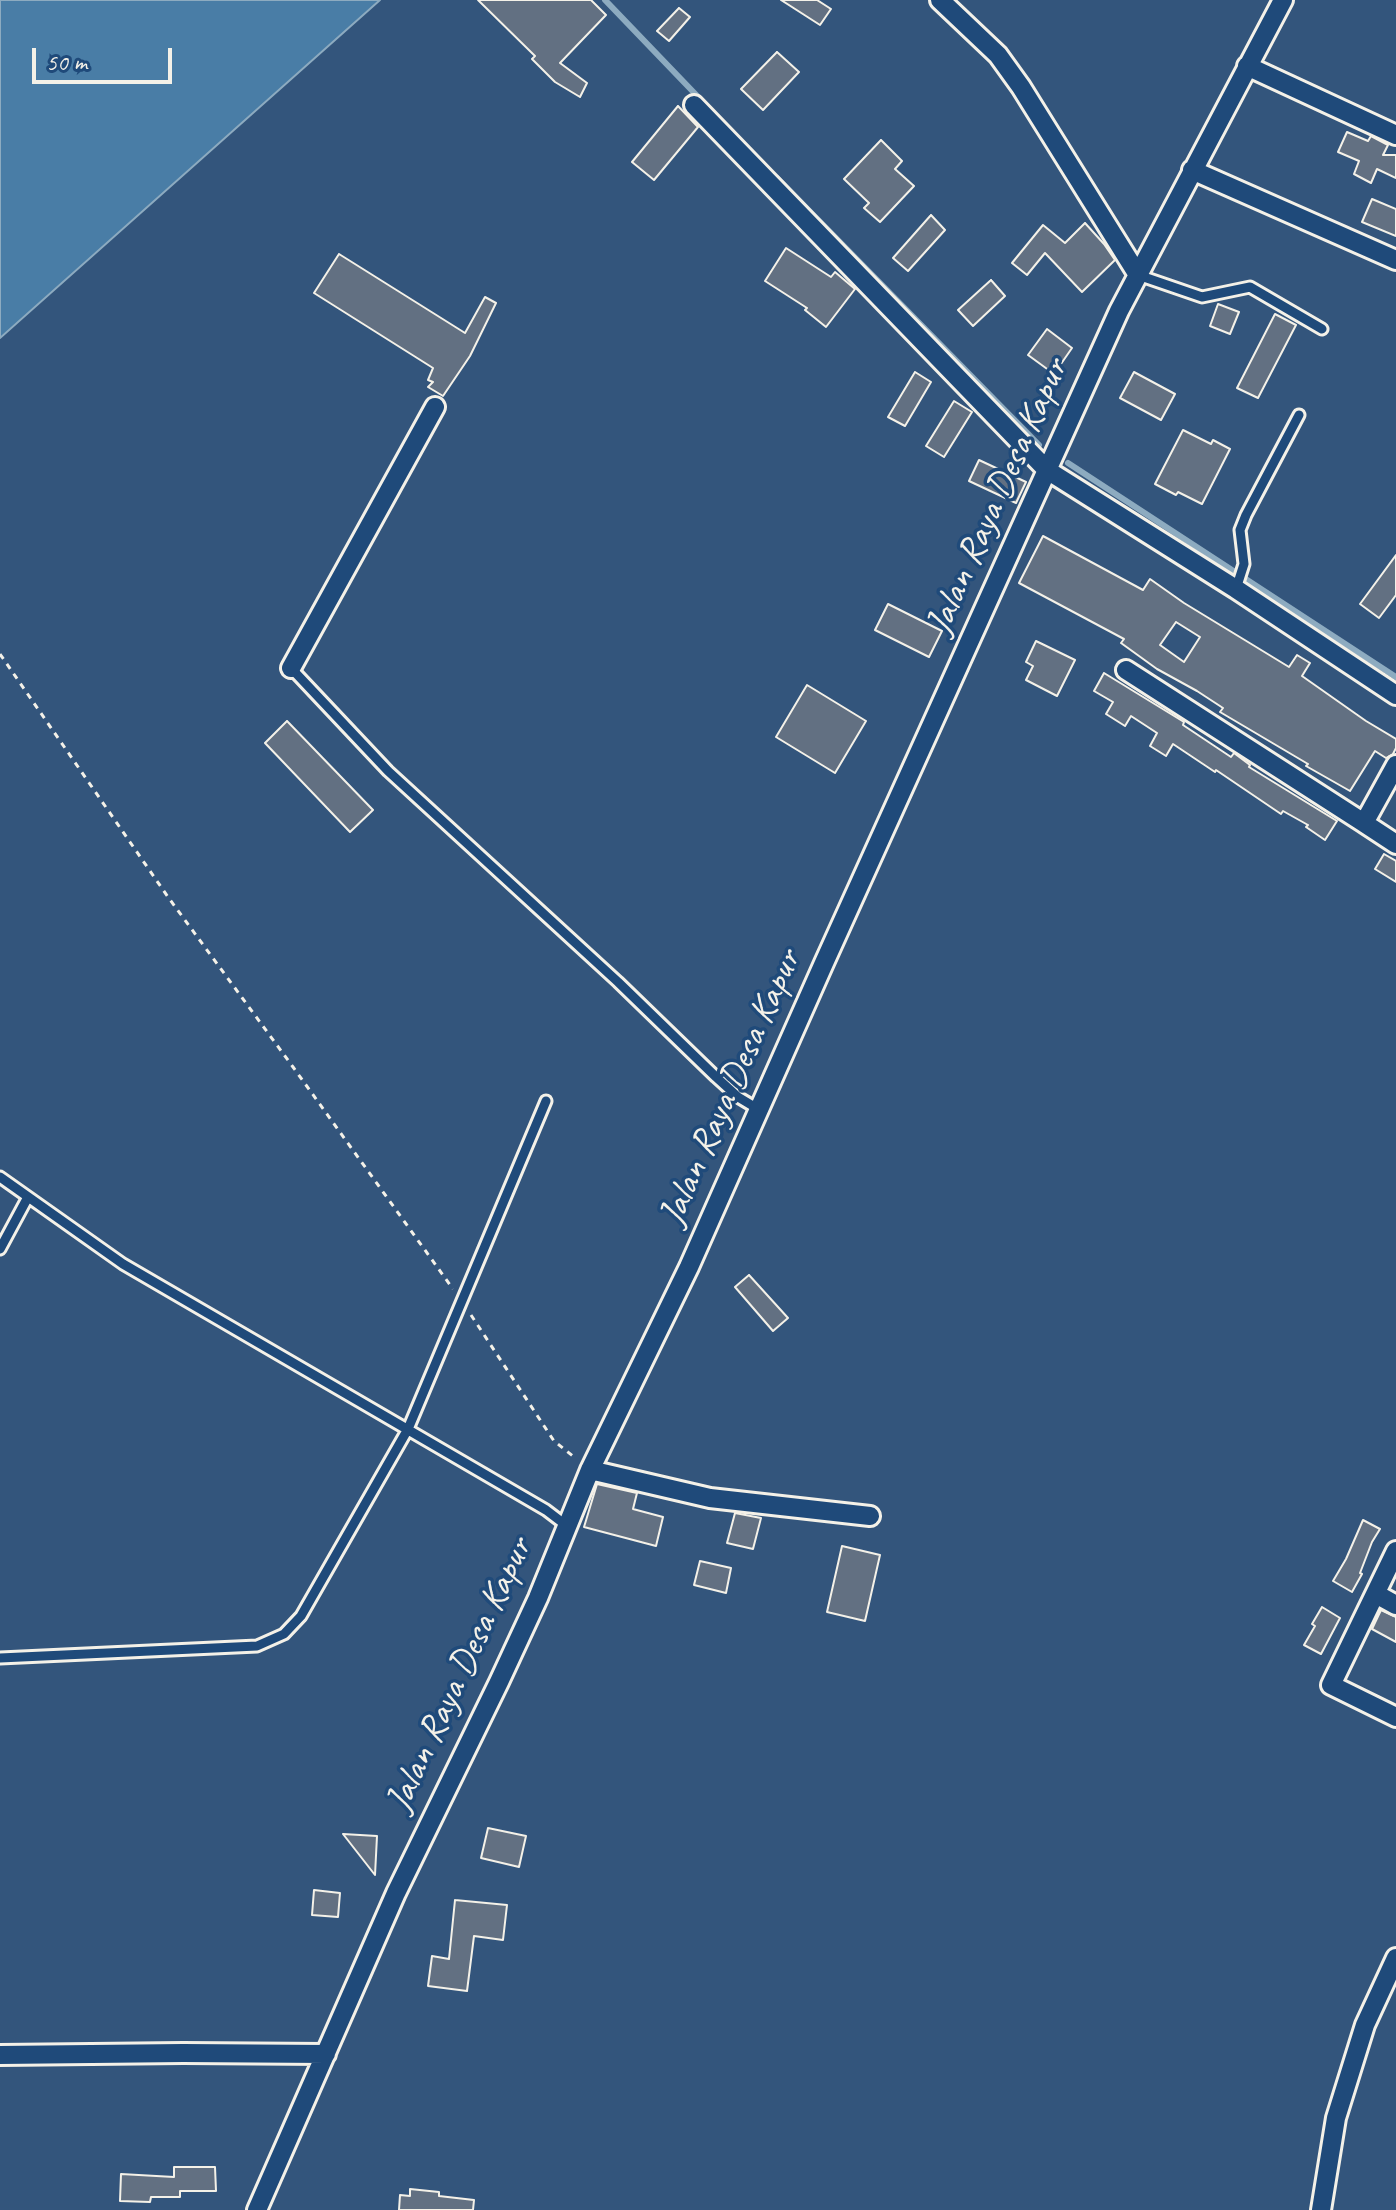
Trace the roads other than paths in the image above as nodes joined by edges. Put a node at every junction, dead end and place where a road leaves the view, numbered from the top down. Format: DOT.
graph roads {
  1 [pos="940,0"];
  2 [pos="1282,0"];
  3 [pos="1247,66"];
  4 [pos="694,105"];
  5 [pos="1396,135"];
  6 [pos="1192,170"];
  7 [pos="1396,260"];
  8 [pos="1138,275"];
  9 [pos="1322,329"];
  10 [pos="435,407"];
  11 [pos="1299,415"];
  12 [pos="1047,470"];
  13 [pos="1236,588"];
  14 [pos="291,668"];
  15 [pos="1126,670"];
  16 [pos="1396,695"];
  17 [pos="1396,765"];
  18 [pos="1364,823"];
  19 [pos="1396,844"];
  20 [pos="546,1101"];
  21 [pos="758,1109"];
  22 [pos="0,1177"];
  23 [pos="28,1197"];
  24 [pos="0,1249"];
  25 [pos="408,1429"];
  26 [pos="590,1470"];
  27 [pos="870,1516"];
  28 [pos="567,1526"];
  29 [pos="1396,1551"];
  30 [pos="1376,1594"];
  31 [pos="1396,1605"];
  32 [pos="0,1658"];
  33 [pos="1396,1717"];
  34 [pos="1396,1958"];
  35 [pos="326,2054"];
  36 [pos="0,2055"];
  37 [pos="257,2210"];
  38 [pos="1321,2210"];
  1 -- 8 [label="street"];
  2 -- 3 [label="street, Jalan Raya Desa Kapur"];
  3 -- 5 [label="street"];
  3 -- 6 [label="street, Jalan Raya Desa Kapur"];
  4 -- 12 [label="street"];
  6 -- 7 [label="street"];
  6 -- 8 [label="street, Jalan Raya Desa Kapur"];
  8 -- 9 [label="lane"];
  8 -- 12 [label="street, Jalan Raya Desa Kapur"];
  10 -- 14 [label="street"];
  11 -- 13 [label="lane"];
  12 -- 13 [label="street"];
  12 -- 21 [label="street, Jalan Raya Desa Kapur"];
  13 -- 16 [label="street"];
  14 -- 21 [label="lane"];
  15 -- 18 [label="street"];
  17 -- 18 [label="street"];
  18 -- 19 [label="street"];
  20 -- 25 [label="lane"];
  21 -- 26 [label="street, Jalan Raya Desa Kapur"];
  22 -- 23 [label="lane"];
  23 -- 24 [label="lane"];
  23 -- 25 [label="lane"];
  25 -- 28 [label="lane"];
  25 -- 32 [label="lane"];
  26 -- 27 [label="street"];
  26 -- 28 [label="street, Jalan Raya Desa Kapur"];
  28 -- 35 [label="street, Jalan Raya Desa Kapur"];
  29 -- 30 [label="street"];
  30 -- 31 [label="street"];
  30 -- 33 [label="street"];
  34 -- 38 [label="street"];
  35 -- 36 [label="street"];
  35 -- 37 [label="street, Jalan Raya Desa Kapur"];
}
